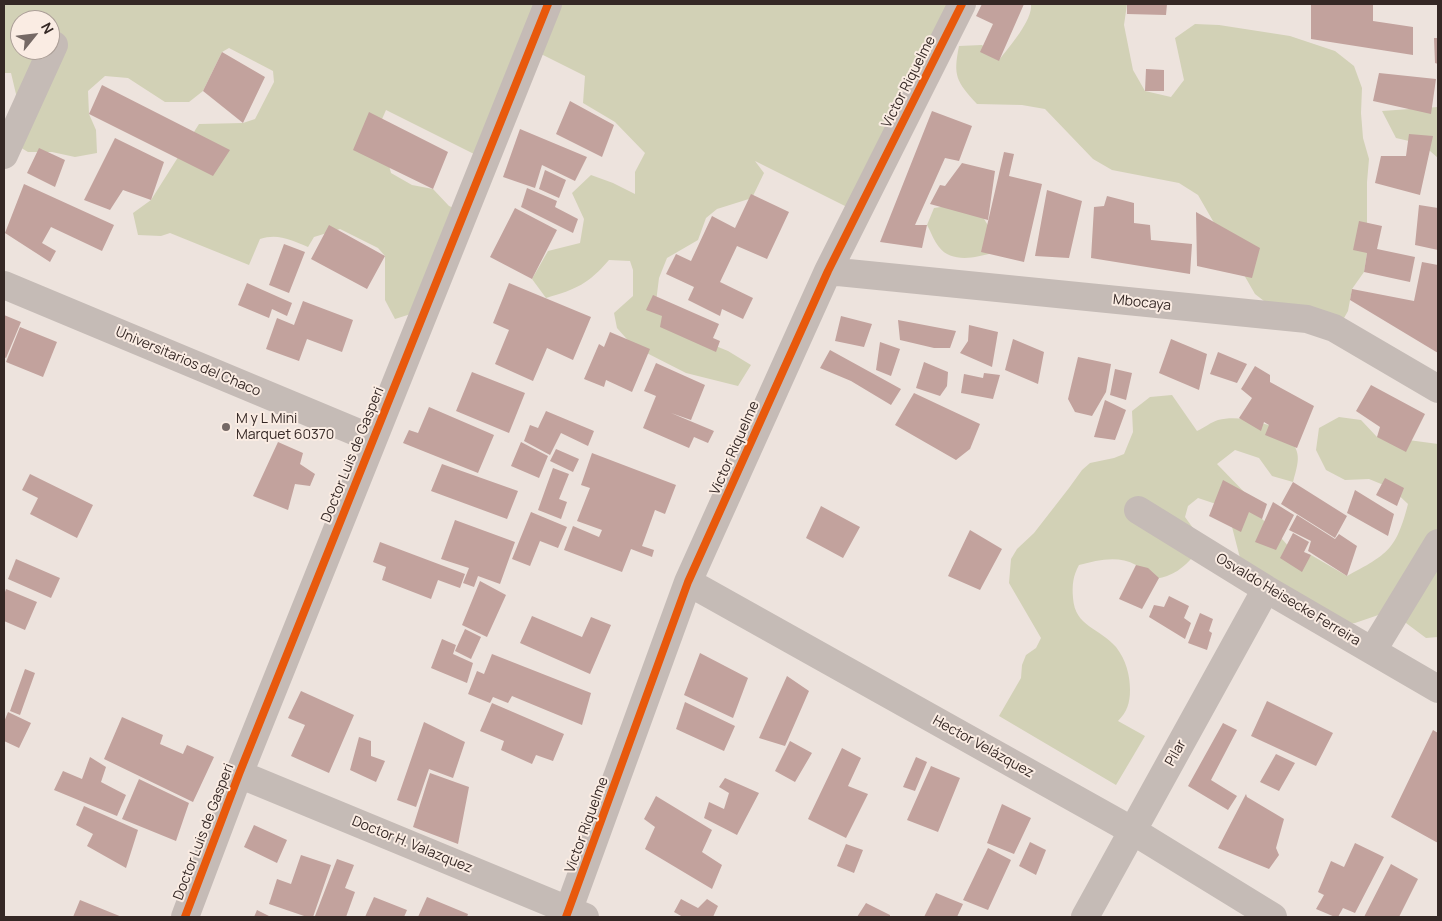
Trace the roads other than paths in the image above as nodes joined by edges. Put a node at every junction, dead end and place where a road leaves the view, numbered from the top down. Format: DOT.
graph roads {
  1 [pos="548,4"];
  2 [pos="962,4"];
  3 [pos="47,60"];
  4 [pos="4,155"];
  5 [pos="828,271"];
  6 [pos="4,285"];
  7 [pos="1438,389"];
  8 [pos="373,439"];
  9 [pos="1138,510"];
  10 [pos="1438,543"];
  11 [pos="688,582"];
  12 [pos="1266,589"];
  13 [pos="1373,650"];
  14 [pos="1438,689"];
  15 [pos="239,774"];
  16 [pos="1132,831"];
  17 [pos="573,915"];
  18 [pos="185,917"];
  19 [pos="1085,917"];
  20 [pos="1274,917"];
  1 -- 8 [label="street, Doctor Luis de Gasperi"];
  2 -- 5 [label="street, Victor Riquelme"];
  3 -- 4 [label="street"];
  5 -- 7 [label="street, Mbocaya"];
  5 -- 11 [label="street, Victor Riquelme"];
  6 -- 8 [label="street, Universitarios del Chaco"];
  8 -- 15 [label="street, Doctor Luis de Gasperi"];
  9 -- 12 [label="street, Osvaldo Heisecke Ferreira"];
  10 -- 13 [label="street"];
  11 -- 16 [label="street, Hector Velázquez"];
  11 -- 17 [label="street, Victor Riquelme"];
  12 -- 13 [label="street, Osvaldo Heisecke Ferreira"];
  12 -- 16 [label="street, Pilar"];
  13 -- 14 [label="street, Osvaldo Heisecke Ferreira"];
  15 -- 17 [label="street, Doctor H. Valazquez"];
  15 -- 18 [label="street, Doctor Luis de Gasperi"];
  16 -- 19 [label="street, Pilar"];
  16 -- 20 [label="street, Hector Velázquez"];
}
